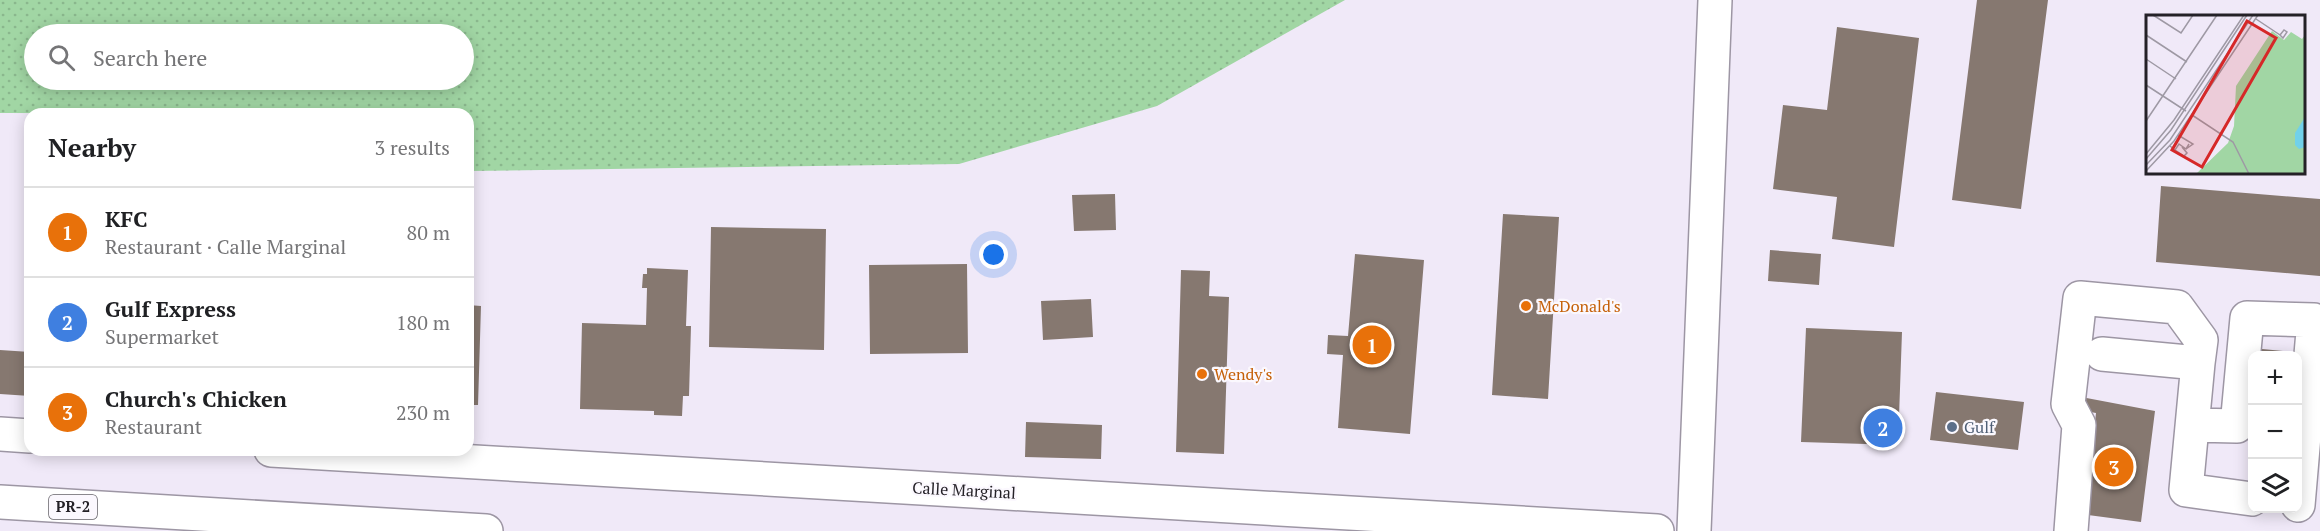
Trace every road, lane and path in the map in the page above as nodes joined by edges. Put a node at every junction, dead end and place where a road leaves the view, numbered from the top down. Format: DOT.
graph roads {
  1 [pos="1715,0"];
  2 [pos="2102,354"];
  3 [pos="2198,363"];
  4 [pos="2193,424"];
  5 [pos="0,434"];
  6 [pos="24,436"];
  7 [pos="374,456"];
  8 [pos="2301,459"];
  9 [pos="2248,498"];
  10 [pos="0,502"];
  11 [pos="2296,513"];
  12 [pos="486,531"];
  13 [pos="1657,531"];
  14 [pos="1694,531"];
  15 [pos="2072,531"];
  16 [pos="2295,531"];
  1 -- 14 [label="main road"];
  2 -- 3 [label="main road"];
  3 -- 4 [label="main road"];
  3 -- 15 [label="main road"];
  4 -- 8 [label="main road"];
  4 -- 9 [label="main road"];
  5 -- 6 [label="main road"];
  7 -- 13 [label="main road, Calle Marginal"];
  10 -- 12 [label="main road, PR-2"];
  11 -- 16 [label="main road"];
}
